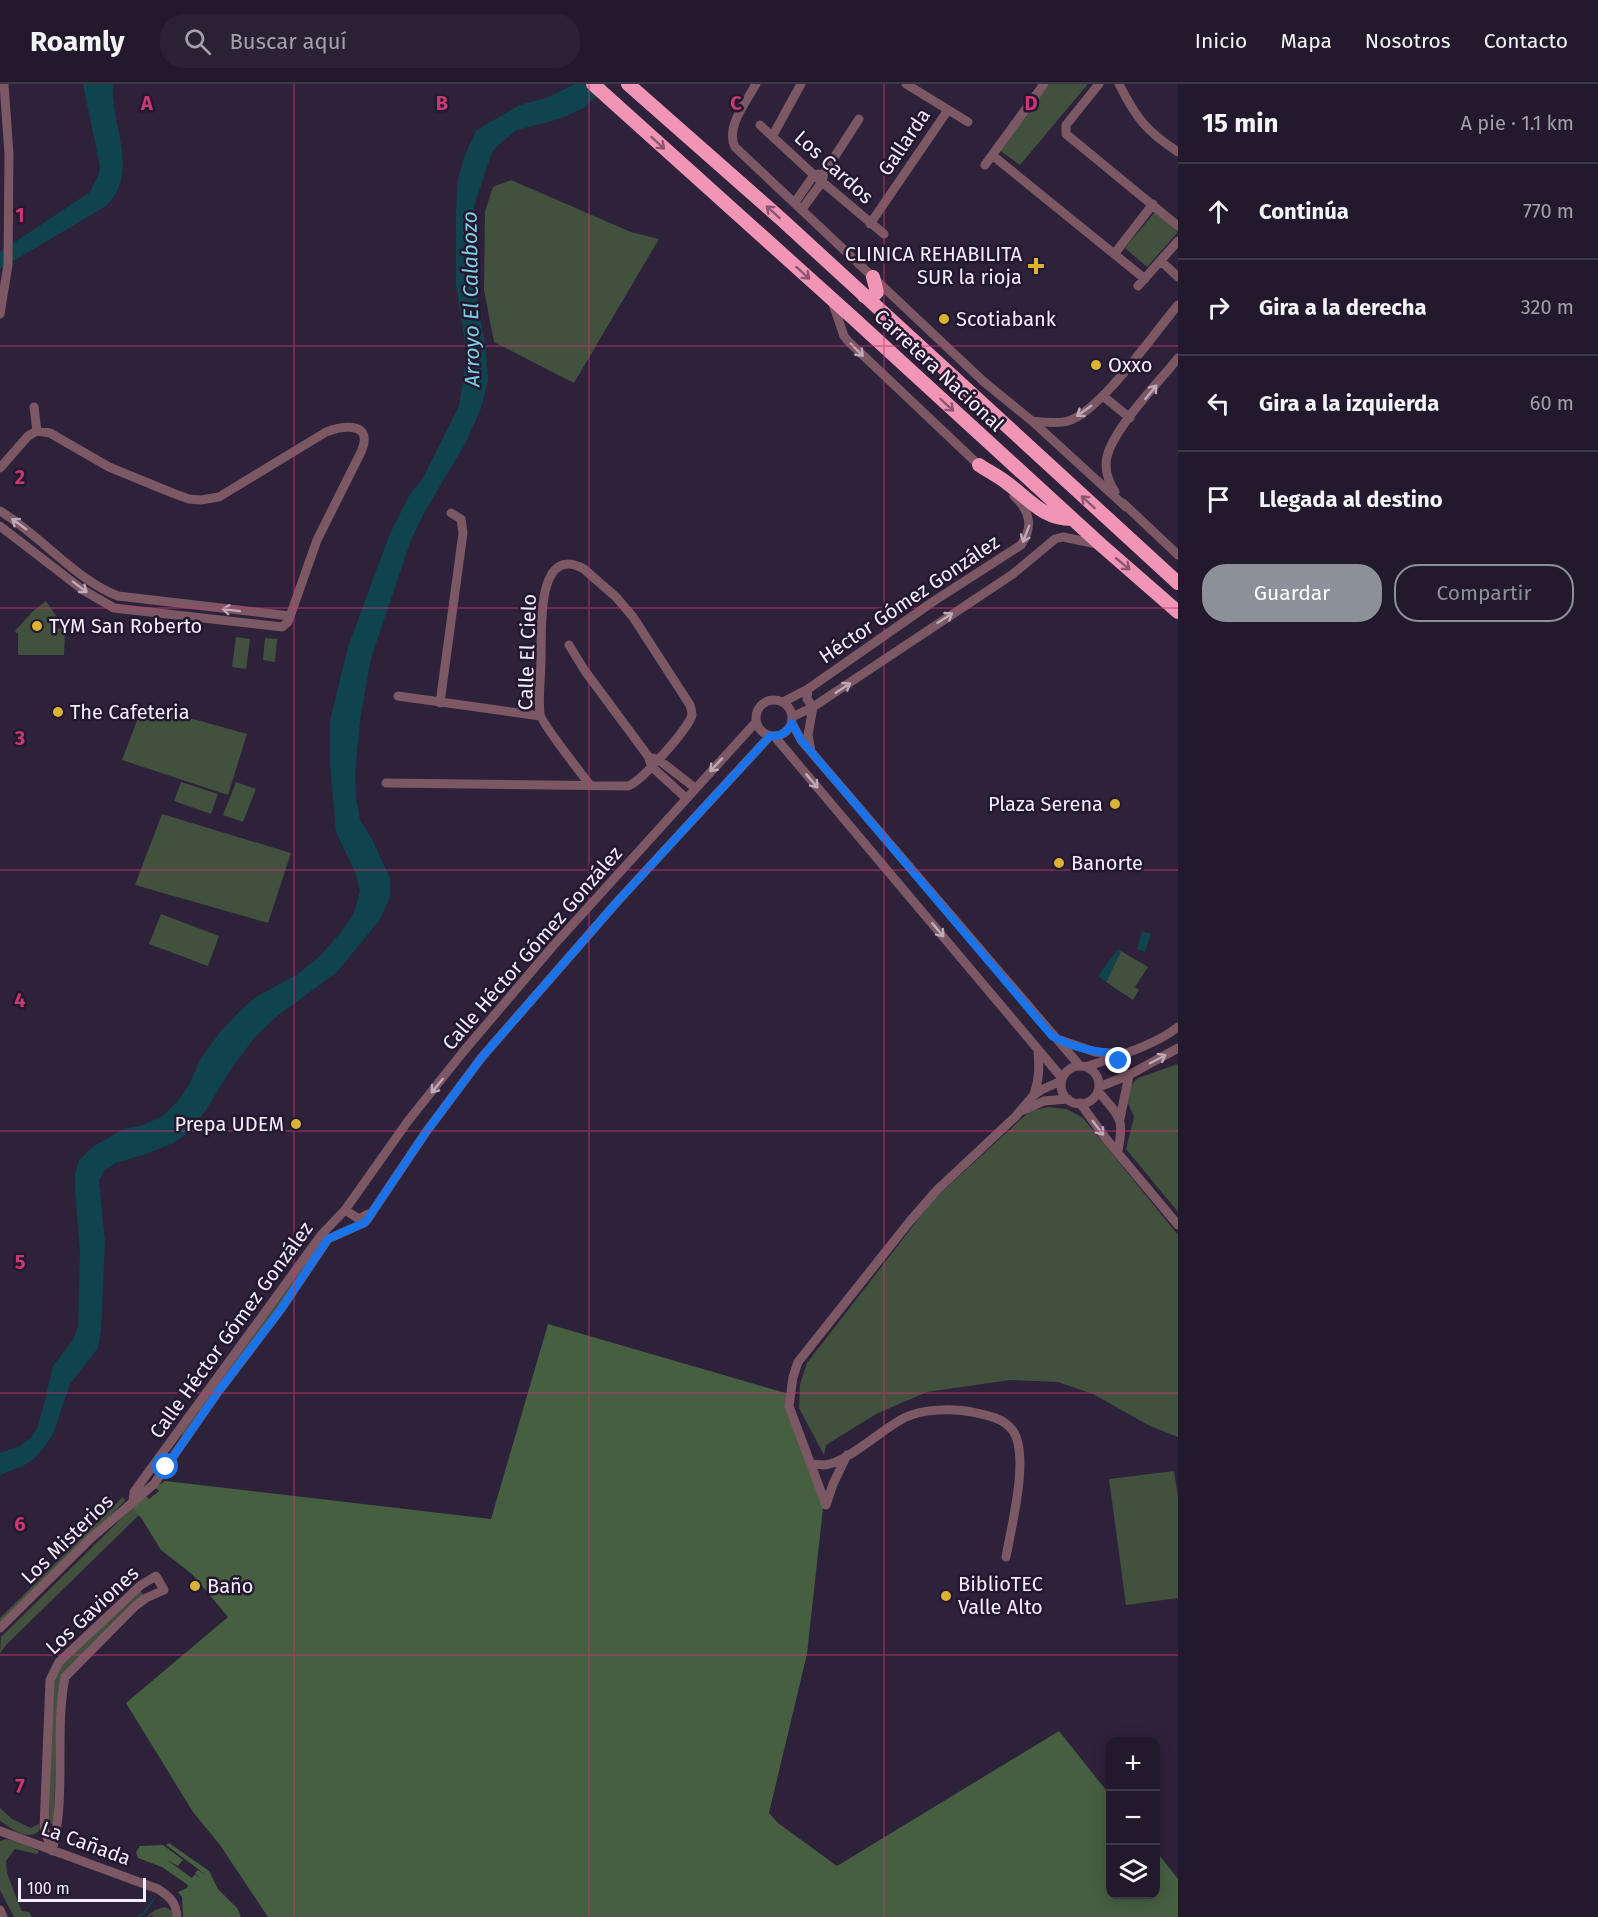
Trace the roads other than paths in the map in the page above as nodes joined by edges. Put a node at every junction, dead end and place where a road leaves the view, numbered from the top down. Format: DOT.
graph roads {
  1 [pos="4,84"];
  2 [pos="593,84"];
  3 [pos="628,84"];
  4 [pos="801,84"];
  5 [pos="906,84"];
  6 [pos="1044,84"];
  7 [pos="1098,84"];
  8 [pos="1119,84"];
  9 [pos="751,87"];
  10 [pos="948,110"];
  11 [pos="859,119"];
  12 [pos="968,122"];
  13 [pos="760,125"];
  14 [pos="773,135"];
  15 [pos="1178,152"];
  16 [pos="992,155"];
  17 [pos="985,165"];
  18 [pos="820,176"];
  19 [pos="1153,204"];
  20 [pos="799,206"];
  21 [pos="870,224"];
  22 [pos="1178,226"];
  23 [pos="884,234"];
  24 [pos="1178,241"];
  25 [pos="1170,249"];
  26 [pos="1115,253"];
  27 [pos="1178,257"];
  28 [pos="1161,261"];
  29 [pos="873,277"];
  30 [pos="1178,277"];
  31 [pos="864,296"];
  32 [pos="832,299"];
  33 [pos="1178,305"];
  34 [pos="0,314"];
  35 [pos="1178,358"];
  36 [pos="1103,396"];
  37 [pos="34,407"];
  38 [pos="1130,418"];
  39 [pos="1032,421"];
  40 [pos="37,431"];
  41 [pos="979,465"];
  42 [pos="0,468"];
  43 [pos="1126,507"];
  44 [pos="0,511"];
  45 [pos="451,513"];
  46 [pos="1072,519"];
  47 [pos="0,526"];
  48 [pos="44,544"];
  49 [pos="1100,544"];
  50 [pos="36,553"];
  51 [pos="1178,555"];
  52 [pos="1178,583"];
  53 [pos="118,596"];
  54 [pos="196,605"];
  55 [pos="114,608"];
  56 [pos="1178,612"];
  57 [pos="290,616"];
  58 [pos="195,617"];
  59 [pos="569,645"];
  60 [pos="808,689"];
  61 [pos="398,696"];
  62 [pos="783,702"];
  63 [pos="440,703"];
  64 [pos="813,707"];
  65 [pos="540,716"];
  66 [pos="792,720"];
  67 [pos="756,722"];
  68 [pos="772,736"];
  69 [pos="812,753"];
  70 [pos="655,764"];
  71 [pos="674,771"];
  72 [pos="667,780"];
  73 [pos="386,783"];
  74 [pos="590,785"];
  75 [pos="695,788"];
  76 [pos="686,798"];
  77 [pos="604,892"];
  78 [pos="617,902"];
  79 [pos="1178,1027"];
  80 [pos="1052,1036"];
  81 [pos="1178,1048"];
  82 [pos="1038,1049"];
  83 [pos="1122,1054"];
  84 [pos="1083,1066"];
  85 [pos="1129,1075"];
  86 [pos="1062,1080"];
  87 [pos="1099,1089"];
  88 [pos="1033,1096"];
  89 [pos="1068,1099"];
  90 [pos="1080,1103"];
  91 [pos="1015,1117"];
  92 [pos="1120,1119"];
  93 [pos="1118,1151"];
  94 [pos="345,1210"];
  95 [pos="372,1211"];
  96 [pos="1178,1225"];
  97 [pos="325,1237"];
  98 [pos="175,1435"];
  99 [pos="185,1442"];
  100 [pos="848,1455"];
  101 [pos="812,1464"];
  102 [pos="133,1501"];
  103 [pos="1006,1557"];
  104 [pos="0,1628"];
  105 [pos="44,1828"];
  106 [pos="57,1830"];
  107 [pos="0,1831"];
  108 [pos="52,1851"];
  109 [pos="0,1910"];
  110 [pos="3,1917"];
  111 [pos="177,1917"];
  1 -- 34 [label="street"];
  2 -- 32 [label="highway, Carretera Nacional, one-way"];
  31 -- 3 [label="highway, Carretera Nacional, one-way"];
  4 -- 14 [label="street"];
  5 -- 10 [label="street"];
  6 -- 16 [label="street"];
  7 -- 19 [label="street"];
  8 -- 15 [label="street"];
  9 -- 20 [label="street"];
  10 -- 12 [label="street"];
  10 -- 21 [label="street, Gallarda"];
  11 -- 18 [label="street"];
  13 -- 14 [label="street, Los Cardos"];
  14 -- 18 [label="street, Los Cardos"];
  16 -- 17 [label="street"];
  16 -- 26 [label="street"];
  18 -- 20 [label="street"];
  18 -- 21 [label="street, Los Cardos"];
  19 -- 22 [label="street"];
  19 -- 26 [label="street"];
  20 -- 29 [label="street"];
  21 -- 23 [label="street, Los Cardos"];
  24 -- 25 [label="street"];
  25 -- 27 [label="street"];
  25 -- 28 [label="street"];
  26 -- 28 [label="street"];
  28 -- 30 [label="street"];
  29 -- 31 [label="highway"];
  29 -- 39 [label="street"];
  52 -- 31 [label="highway, Carretera Nacional, one-way"];
  32 -- 41 [label="street, Héctor Gómez González, one-way"];
  32 -- 46 [label="highway, Carretera Nacional, one-way"];
  33 -- 36 [label="street"];
  38 -- 35 [label="street, one-way"];
  36 -- 38 [label="street"];
  36 -- 39 [label="street, one-way"];
  37 -- 40 [label="street"];
  38 -- 43 [label="street"];
  39 -- 43 [label="street"];
  40 -- 42 [label="street"];
  40 -- 57 [label="street"];
  41 -- 46 [label="highway"];
  41 -- 60 [label="street, Héctor Gómez González, one-way"];
  43 -- 51 [label="street"];
  48 -- 44 [label="street, one-way"];
  45 -- 63 [label="street"];
  46 -- 49 [label="highway, Carretera Nacional"];
  47 -- 50 [label="street"];
  48 -- 50 [label="street"];
  48 -- 53 [label="street"];
  49 -- 56 [label="highway, Carretera Nacional, one-way"];
  64 -- 49 [label="street, Héctor Gómez González, one-way"];
  50 -- 55 [label="street, one-way"];
  53 -- 54 [label="street"];
  53 -- 55 [label="street"];
  57 -- 54 [label="street, one-way"];
  54 -- 58 [label="street"];
  55 -- 58 [label="street"];
  57 -- 58 [label="street"];
  59 -- 70 [label="street"];
  60 -- 62 [label="street, Héctor Gómez González"];
  60 -- 64 [label="street"];
  61 -- 63 [label="street"];
  62 -- 66 [label="street"];
  62 -- 67 [label="street"];
  63 -- 65 [label="street"];
  64 -- 66 [label="street, Héctor Gómez González"];
  64 -- 69 [label="street"];
  65 -- 70 [label="street, Calle El Cielo"];
  65 -- 74 [label="street, Calle El Cielo"];
  66 -- 68 [label="street"];
  66 -- 69 [label="street"];
  67 -- 68 [label="street"];
  67 -- 75 [label="street, Calle Héctor Gómez González, one-way"];
  68 -- 78 [label="street, Calle Héctor Gómez González"];
  68 -- 82 [label="street, one-way"];
  69 -- 80 [label="street"];
  70 -- 71 [label="street"];
  70 -- 72 [label="street"];
  70 -- 74 [label="street, Calle El Cielo"];
  71 -- 72 [label="street"];
  71 -- 75 [label="street"];
  72 -- 76 [label="street"];
  73 -- 74 [label="street"];
  75 -- 76 [label="street, Calle Héctor Gómez González"];
  76 -- 77 [label="street, Calle Héctor Gómez González"];
  77 -- 78 [label="street"];
  77 -- 94 [label="street, Calle Héctor Gómez González, one-way"];
  78 -- 95 [label="street, Calle Héctor Gómez González"];
  79 -- 83 [label="street"];
  80 -- 83 [label="street"];
  80 -- 84 [label="street"];
  85 -- 81 [label="street, one-way"];
  82 -- 86 [label="street"];
  82 -- 88 [label="street"];
  83 -- 84 [label="street"];
  83 -- 85 [label="street"];
  84 -- 86 [label="street"];
  84 -- 87 [label="street"];
  85 -- 87 [label="street"];
  85 -- 92 [label="street"];
  86 -- 88 [label="street"];
  86 -- 89 [label="street"];
  87 -- 90 [label="street"];
  87 -- 92 [label="street"];
  88 -- 91 [label="street"];
  89 -- 90 [label="street"];
  89 -- 91 [label="street"];
  90 -- 93 [label="street, one-way"];
  91 -- 101 [label="street"];
  92 -- 93 [label="street"];
  93 -- 96 [label="street"];
  94 -- 95 [label="street"];
  94 -- 97 [label="street, Calle Héctor Gómez González"];
  95 -- 97 [label="street, Calle Héctor Gómez González"];
  97 -- 98 [label="street, Calle Héctor Gómez González"];
  97 -- 99 [label="street, Calle Héctor Gómez González"];
  98 -- 99 [label="street"];
  98 -- 102 [label="street, Calle Héctor Gómez González"];
  99 -- 102 [label="street, Calle Héctor Gómez González"];
  100 -- 101 [label="street"];
  100 -- 101 [label="street"];
  100 -- 103 [label="street"];
  102 -- 104 [label="street, Los Misterios"];
  105 -- 106 [label="street"];
  105 -- 106 [label="street, Los Gaviones"];
  105 -- 108 [label="street, Los Gaviones"];
  106 -- 108 [label="street, Los Gaviones"];
  107 -- 108 [label="street, La Cañada"];
  108 -- 111 [label="street, La Cañada"];
  109 -- 110 [label="street"];
}
